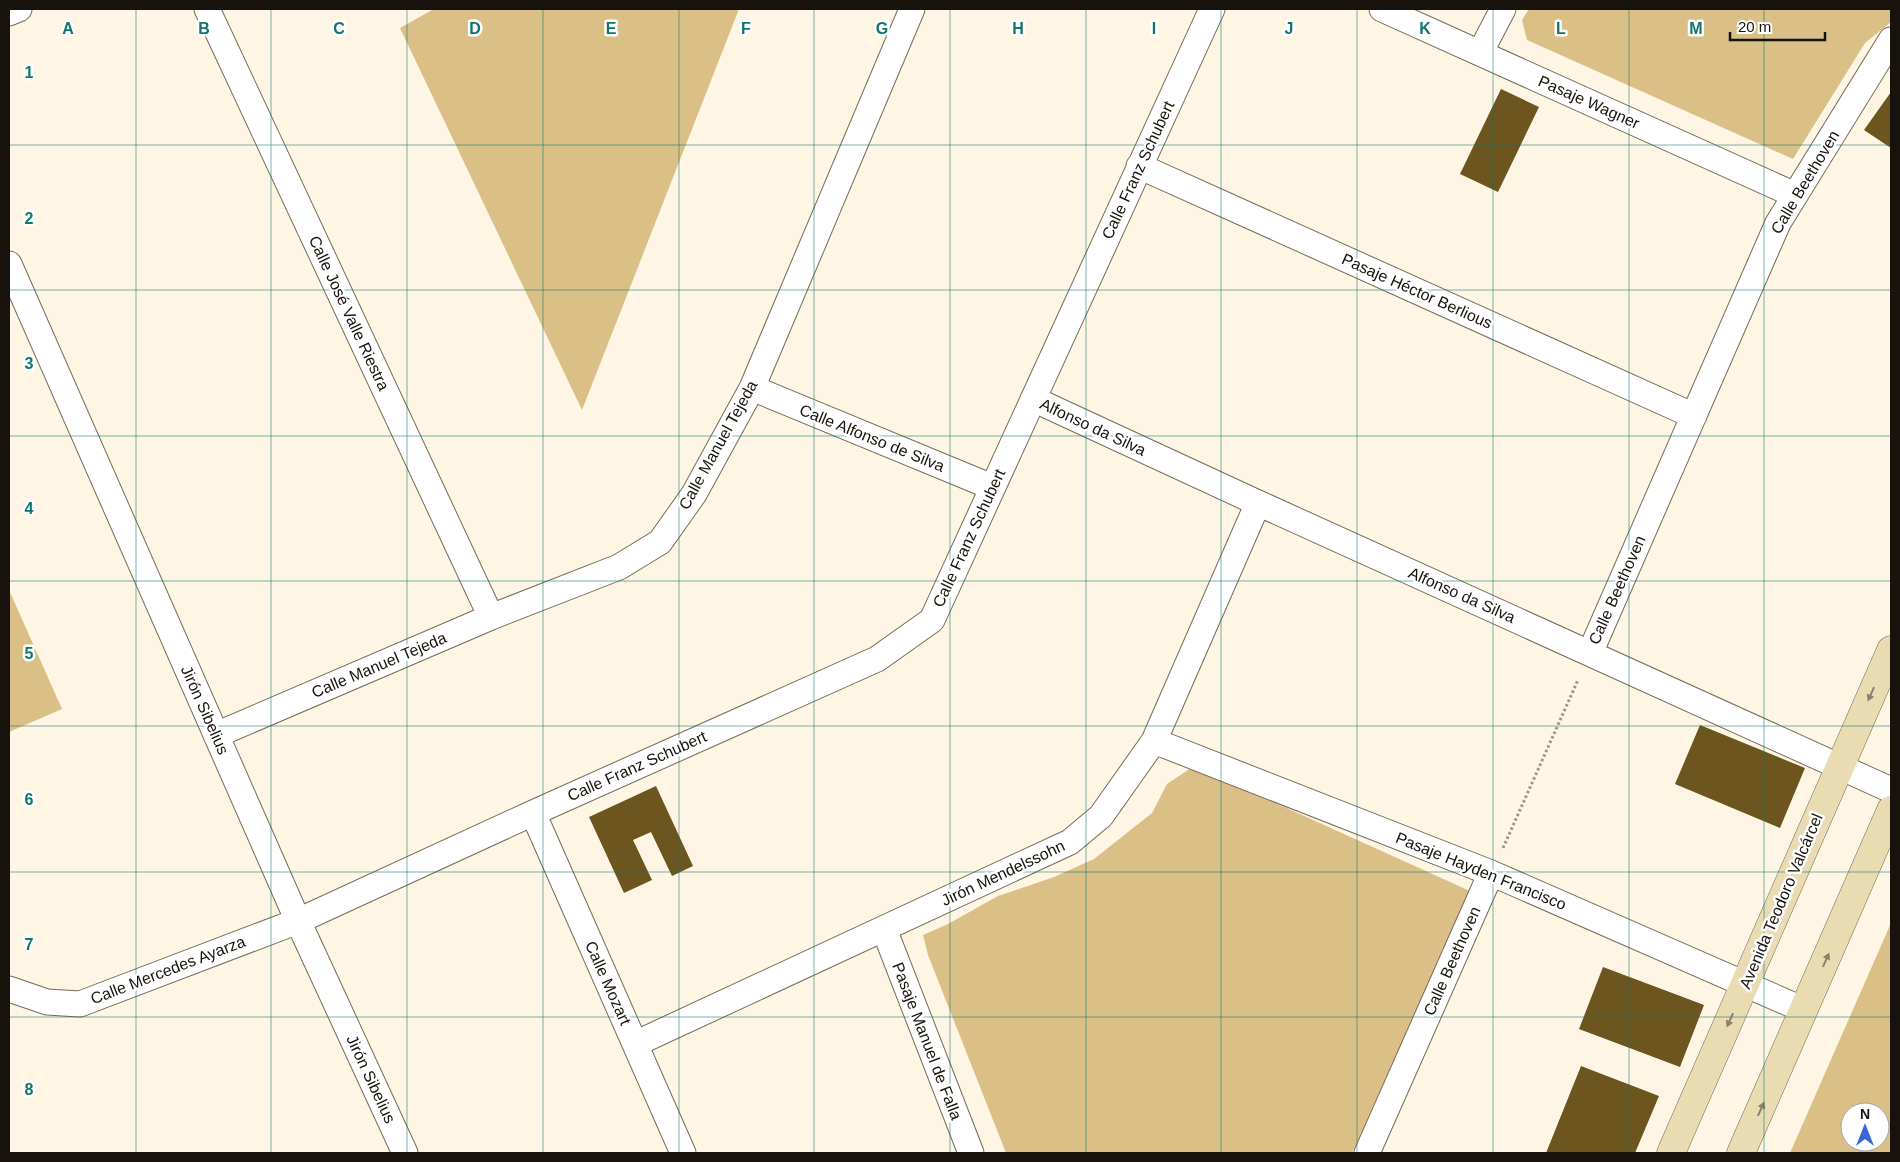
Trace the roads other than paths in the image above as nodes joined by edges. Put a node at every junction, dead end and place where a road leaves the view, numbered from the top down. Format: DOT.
graph roads {
  1 [pos="19,9"];
  2 [pos="207,9"];
  3 [pos="912,9"];
  4 [pos="1212,9"];
  5 [pos="1382,9"];
  6 [pos="1503,9"];
  7 [pos="9,13"];
  8 [pos="1891,40"];
  9 [pos="1480,53"];
  10 [pos="1139,166"];
  11 [pos="1795,195"];
  12 [pos="9,264"];
  13 [pos="752,388"];
  14 [pos="1032,399"];
  15 [pos="1694,416"];
  16 [pos="992,487"];
  17 [pos="1258,503"];
  18 [pos="491,617"];
  19 [pos="1891,650"];
  20 [pos="1590,653"];
  21 [pos="216,735"];
  22 [pos="1154,741"];
  23 [pos="1839,766"];
  24 [pos="1891,790"];
  25 [pos="1891,810"];
  26 [pos="533,813"];
  27 [pos="1491,874"];
  28 [pos="298,922"];
  29 [pos="884,929"];
  30 [pos="1745,985"];
  31 [pos="9,989"];
  32 [pos="1804,1010"];
  33 [pos="635,1044"];
  34 [pos="405,1153"];
  35 [pos="683,1153"];
  36 [pos="971,1153"];
  37 [pos="1367,1153"];
  38 [pos="1671,1153"];
  39 [pos="1741,1153"];
  1 -- 7 [label="street"];
  2 -- 18 [label="street, Calle José Valle Riestra"];
  3 -- 13 [label="street, Calle Manuel Tejeda"];
  4 -- 10 [label="street, Calle Franz Schubert"];
  5 -- 9 [label="street, Pasaje Wagner"];
  6 -- 9 [label="street"];
  8 -- 11 [label="street, Calle Beethoven"];
  9 -- 11 [label="street, Pasaje Wagner"];
  10 -- 14 [label="street, Calle Franz Schubert"];
  10 -- 15 [label="street, Pasaje Héctor Berlious"];
  11 -- 15 [label="street, Calle Beethoven"];
  12 -- 21 [label="street, Jirón Sibelius"];
  13 -- 16 [label="street, Calle Alfonso de Silva"];
  13 -- 18 [label="street, Calle Manuel Tejeda"];
  14 -- 16 [label="street, Calle Franz Schubert"];
  14 -- 17 [label="street, Alfonso da Silva"];
  15 -- 20 [label="street, Calle Beethoven"];
  16 -- 26 [label="street, Calle Franz Schubert"];
  17 -- 20 [label="street, Alfonso da Silva"];
  17 -- 22 [label="street, Jirón Mendelssohn"];
  18 -- 21 [label="street, Calle Manuel Tejeda"];
  19 -- 23 [label="street, Avenida Teodoro Valcárcel, one-way"];
  20 -- 23 [label="street, Alfonso da Silva"];
  21 -- 28 [label="street, Jirón Sibelius"];
  22 -- 27 [label="street, Pasaje Hayden Francisco"];
  22 -- 29 [label="street, Jirón Mendelssohn"];
  23 -- 24 [label="street, Alfonso da Silva"];
  23 -- 30 [label="street, Avenida Teodoro Valcárcel"];
  32 -- 25 [label="street, one-way"];
  26 -- 28 [label="street, Calle Franz Schubert"];
  26 -- 33 [label="street, Calle Mozart"];
  27 -- 30 [label="street, Pasaje Hayden Francisco"];
  27 -- 37 [label="street, Calle Beethoven"];
  28 -- 31 [label="street, Calle Mercedes Ayarza"];
  28 -- 34 [label="street, Jirón Sibelius"];
  29 -- 33 [label="street, Jirón Mendelssohn"];
  29 -- 36 [label="street, Pasaje Manuel de Falla"];
  30 -- 32 [label="street, Pasaje Hayden Francisco"];
  30 -- 38 [label="street, Avenida Teodoro Valcárcel, one-way"];
  39 -- 32 [label="street, one-way"];
  33 -- 35 [label="street, Calle Mozart"];
}
